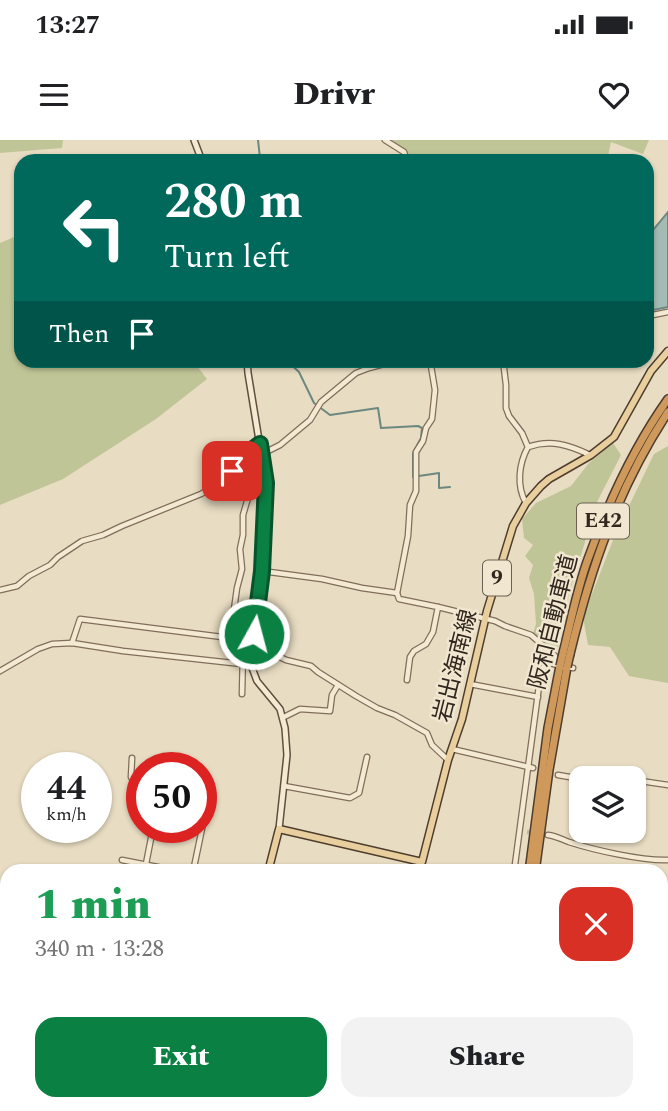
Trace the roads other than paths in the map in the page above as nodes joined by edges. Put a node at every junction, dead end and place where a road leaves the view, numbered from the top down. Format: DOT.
graph roads {
  1 [pos="385,140"];
  2 [pos="405,154"];
  3 [pos="668,351"];
  4 [pos="654,367"];
  5 [pos="248,368"];
  6 [pos="369,368"];
  7 [pos="431,368"];
  8 [pos="504,368"];
  9 [pos="654,368"];
  10 [pos="668,399"];
  11 [pos="668,412"];
  12 [pos="260,444"];
  13 [pos="528,447"];
  14 [pos="262,454"];
  15 [pos="591,456"];
  16 [pos="526,503"];
  17 [pos="262,571"];
  18 [pos="0,590"];
  19 [pos="397,593"];
  20 [pos="439,607"];
  21 [pos="486,618"];
  22 [pos="230,638"];
  23 [pos="72,643"];
  24 [pos="566,654"];
  25 [pos="252,655"];
  26 [pos="243,664"];
  27 [pos="251,664"];
  28 [pos="564,667"];
  29 [pos="0,671"];
  30 [pos="407,680"];
  31 [pos="470,684"];
  32 [pos="338,685"];
  33 [pos="242,694"];
  34 [pos="538,697"];
  35 [pos="284,717"];
  36 [pos="452,749"];
  37 [pos="367,757"];
  38 [pos="448,760"];
  39 [pos="531,767"];
  40 [pos="558,775"];
  41 [pos="569,777"];
  42 [pos="646,782"];
  43 [pos="668,785"];
  44 [pos="284,786"];
  45 [pos="279,829"];
  46 [pos="520,831"];
  47 [pos="527,832"];
  48 [pos="548,835"];
  49 [pos="150,843"];
  50 [pos="200,843"];
  51 [pos="122,860"];
  52 [pos="668,860"];
  53 [pos="422,862"];
  54 [pos="146,864"];
  55 [pos="196,864"];
  56 [pos="270,864"];
  57 [pos="515,864"];
  58 [pos="530,864"];
  59 [pos="537,864"];
  1 -- 2 [label="street"];
  3 -- 4 [label="main road, 岩出海南線 / 9"];
  5 -- 12 [label="main road"];
  6 -- 14 [label="street"];
  7 -- 19 [label="street"];
  8 -- 13 [label="street"];
  9 -- 15 [label="main road, 岩出海南線 / 9"];
  10 -- 24 [label="highway, 阪和自動車道 / E42"];
  11 -- 24 [label="highway, 阪和自動車道 / E42"];
  12 -- 14 [label="main road"];
  12 -- 18 [label="street"];
  13 -- 15 [label="street"];
  13 -- 16 [label="street"];
  14 -- 17 [label="main road"];
  14 -- 22 [label="street"];
  15 -- 16 [label="main road, 岩出海南線 / 9"];
  16 -- 21 [label="main road, 岩出海南線 / 9"];
  17 -- 19 [label="street"];
  17 -- 25 [label="main road"];
  19 -- 20 [label="street"];
  20 -- 21 [label="street"];
  20 -- 30 [label="street"];
  21 -- 28 [label="street"];
  21 -- 31 [label="main road, 岩出海南線 / 9"];
  22 -- 23 [label="street"];
  22 -- 26 [label="street"];
  23 -- 26 [label="street"];
  23 -- 29 [label="street"];
  24 -- 28 [label="highway, 阪和自動車道 / E42, bridge"];
  25 -- 27 [label="main road"];
  25 -- 32 [label="street"];
  26 -- 27 [label="street"];
  26 -- 33 [label="street"];
  27 -- 35 [label="main road"];
  28 -- 34 [label="street"];
  28 -- 58 [label="highway, 阪和自動車道 / E42"];
  28 -- 59 [label="highway, 阪和自動車道 / E42"];
  31 -- 34 [label="street"];
  31 -- 36 [label="main road, 岩出海南線 / 9"];
  32 -- 35 [label="street"];
  32 -- 38 [label="street"];
  34 -- 39 [label="street"];
  35 -- 44 [label="main road"];
  36 -- 38 [label="main road, 岩出海南線 / 9"];
  36 -- 39 [label="street"];
  37 -- 44 [label="street"];
  38 -- 53 [label="main road, 岩出海南線 / 9"];
  39 -- 46 [label="street"];
  40 -- 41 [label="street"];
  42 -- 43 [label="street"];
  44 -- 45 [label="main road"];
  45 -- 53 [label="main road"];
  45 -- 56 [label="main road"];
  46 -- 47 [label="street"];
  46 -- 57 [label="street"];
  48 -- 52 [label="street"];
  49 -- 54 [label="street"];
  50 -- 55 [label="street"];
  51 -- 54 [label="street"];
}
